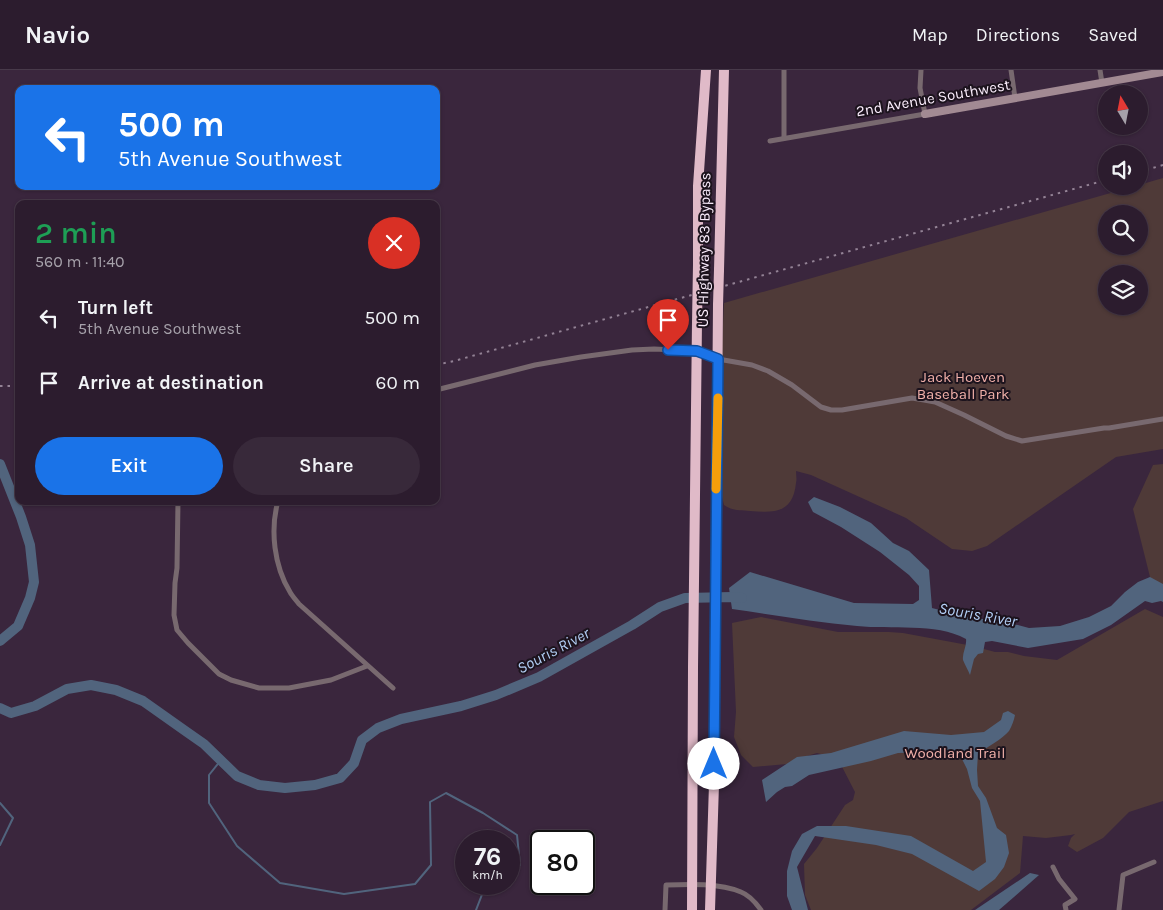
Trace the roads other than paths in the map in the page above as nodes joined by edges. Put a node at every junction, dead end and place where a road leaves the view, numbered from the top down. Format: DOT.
graph roads {
  1 [pos="706,70"];
  2 [pos="724,70"];
  3 [pos="784,70"];
  4 [pos="921,70"];
  5 [pos="1011,70"];
  6 [pos="1100,70"];
  7 [pos="1163,72"];
  8 [pos="1102,83"];
  9 [pos="1015,98"];
  10 [pos="925,114"];
  11 [pos="784,138"];
  12 [pos="770,141"];
  13 [pos="697,351"];
  14 [pos="718,359"];
  15 [pos="440,389"];
  16 [pos="1163,419"];
  17 [pos="178,505"];
  18 [pos="277,505"];
  19 [pos="367,666"];
  20 [pos="393,688"];
  21 [pos="1154,862"];
  22 [pos="1053,867"];
  23 [pos="693,884"];
  24 [pos="711,886"];
  25 [pos="665,910"];
  26 [pos="692,910"];
  27 [pos="710,910"];
  28 [pos="761,910"];
  29 [pos="1066,910"];
  30 [pos="1118,910"];
  1 -- 13 [label="highway, US Highway 83 Bypass, bridge"];
  2 -- 14 [label="highway, US Highway 83 Bypass, bridge"];
  3 -- 11 [label="street"];
  4 -- 10 [label="street"];
  5 -- 9 [label="street"];
  6 -- 8 [label="street"];
  7 -- 8 [label="street, 2nd Avenue Southwest"];
  8 -- 9 [label="street, 2nd Avenue Southwest"];
  9 -- 10 [label="street, 2nd Avenue Southwest"];
  10 -- 11 [label="street, 2nd Avenue Southwest"];
  11 -- 12 [label="street, 2nd Avenue Southwest"];
  13 -- 14 [label="street"];
  13 -- 15 [label="street"];
  13 -- 23 [label="highway, US Highway 83 Bypass"];
  14 -- 16 [label="street"];
  14 -- 24 [label="highway, US Highway 83 Bypass"];
  17 -- 19 [label="street"];
  18 -- 19 [label="street"];
  19 -- 20 [label="street"];
  21 -- 30 [label="street"];
  22 -- 29 [label="street"];
  23 -- 24 [label="street"];
  23 -- 25 [label="street"];
  23 -- 26 [label="highway"];
  24 -- 27 [label="highway, US Highway 83 Bypass"];
  24 -- 28 [label="street"];
}
